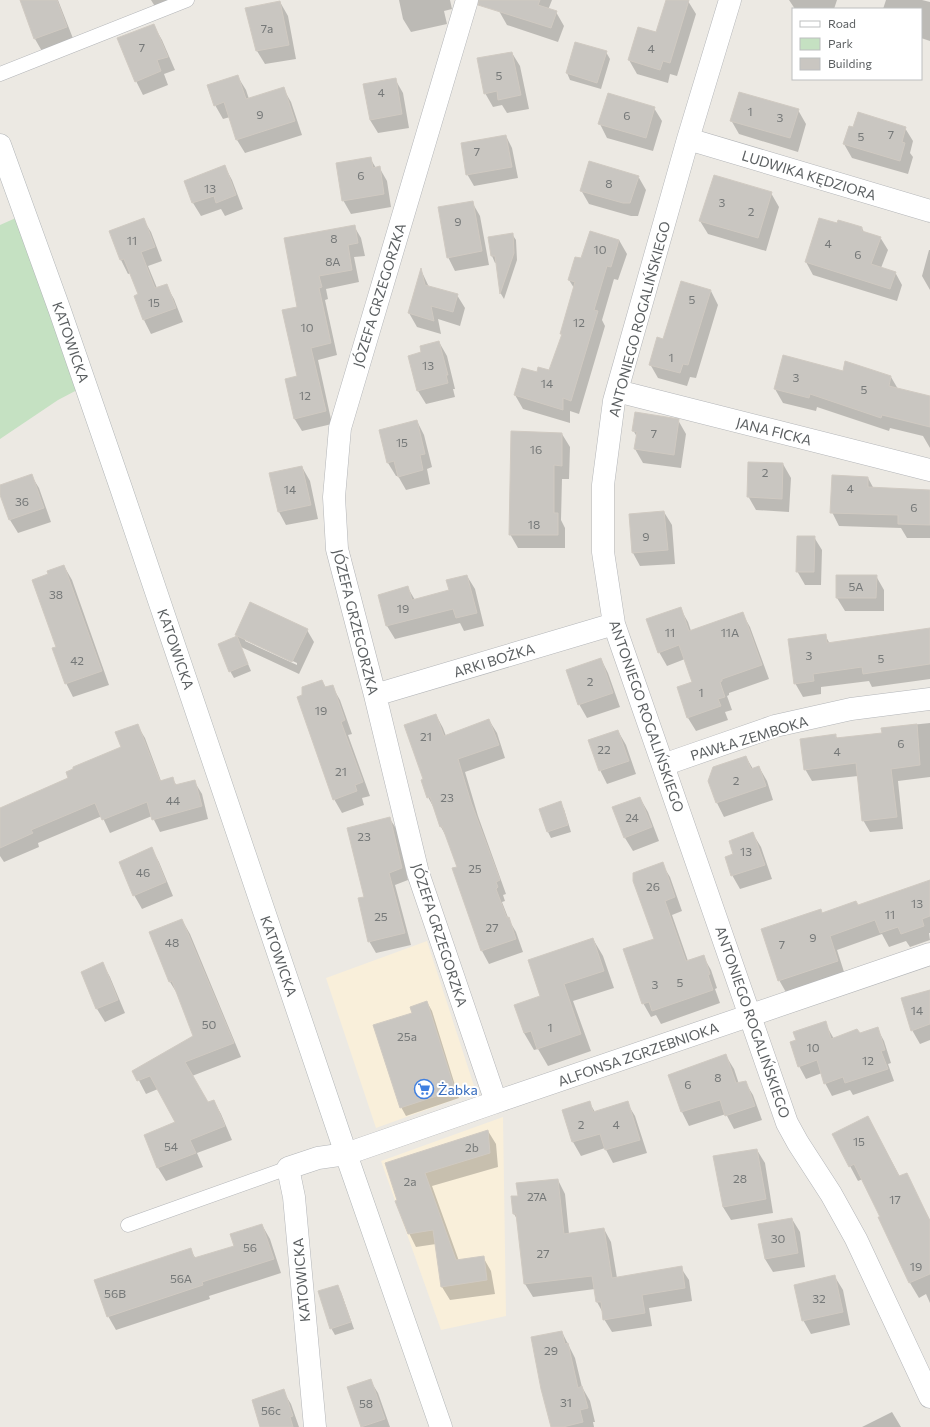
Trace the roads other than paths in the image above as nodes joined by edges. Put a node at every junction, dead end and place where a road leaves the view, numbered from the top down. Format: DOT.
graph roads {
  1 [pos="187,0"];
  2 [pos="467,0"];
  3 [pos="730,0"];
  4 [pos="0,74"];
  5 [pos="688,139"];
  6 [pos="0,145"];
  7 [pos="930,211"];
  8 [pos="617,391"];
  9 [pos="930,470"];
  10 [pos="614,624"];
  11 [pos="375,695"];
  12 [pos="930,699"];
  13 [pos="663,765"];
  14 [pos="930,954"];
  15 [pos="751,1016"];
  16 [pos="496,1102"];
  17 [pos="346,1154"];
  18 [pos="288,1168"];
  19 [pos="128,1225"];
  20 [pos="930,1397"];
  21 [pos="315,1427"];
  22 [pos="441,1427"];
  1 -- 4 [label="lane"];
  2 -- 11 [label="street, JÓZEFA GRZEGORZKA"];
  3 -- 5 [label="street, ANTONIEGO ROGALIŃSKIEGO"];
  5 -- 7 [label="street, LUDWIKA KĘDZIORA"];
  5 -- 8 [label="street, ANTONIEGO ROGALIŃSKIEGO"];
  6 -- 17 [label="street, KATOWICKA"];
  8 -- 9 [label="street, JANA FICKA"];
  8 -- 10 [label="street, ANTONIEGO ROGALIŃSKIEGO"];
  10 -- 11 [label="street, ARKI BOŻKA"];
  10 -- 13 [label="street, ANTONIEGO ROGALIŃSKIEGO"];
  11 -- 16 [label="street, JÓZEFA GRZEGORZKA"];
  12 -- 13 [label="street, PAWŁA ZEMBOKA"];
  13 -- 15 [label="street, ANTONIEGO ROGALIŃSKIEGO"];
  14 -- 15 [label="street, ALFONSA ZGRZEBNIOKA"];
  15 -- 16 [label="street, ALFONSA ZGRZEBNIOKA"];
  15 -- 20 [label="street, ANTONIEGO ROGALIŃSKIEGO"];
  16 -- 17 [label="street, ALFONSA ZGRZEBNIOKA"];
  17 -- 18 [label="street"];
  17 -- 22 [label="street, KATOWICKA"];
  18 -- 19 [label="lane"];
  18 -- 21 [label="street, KATOWICKA"];
}
